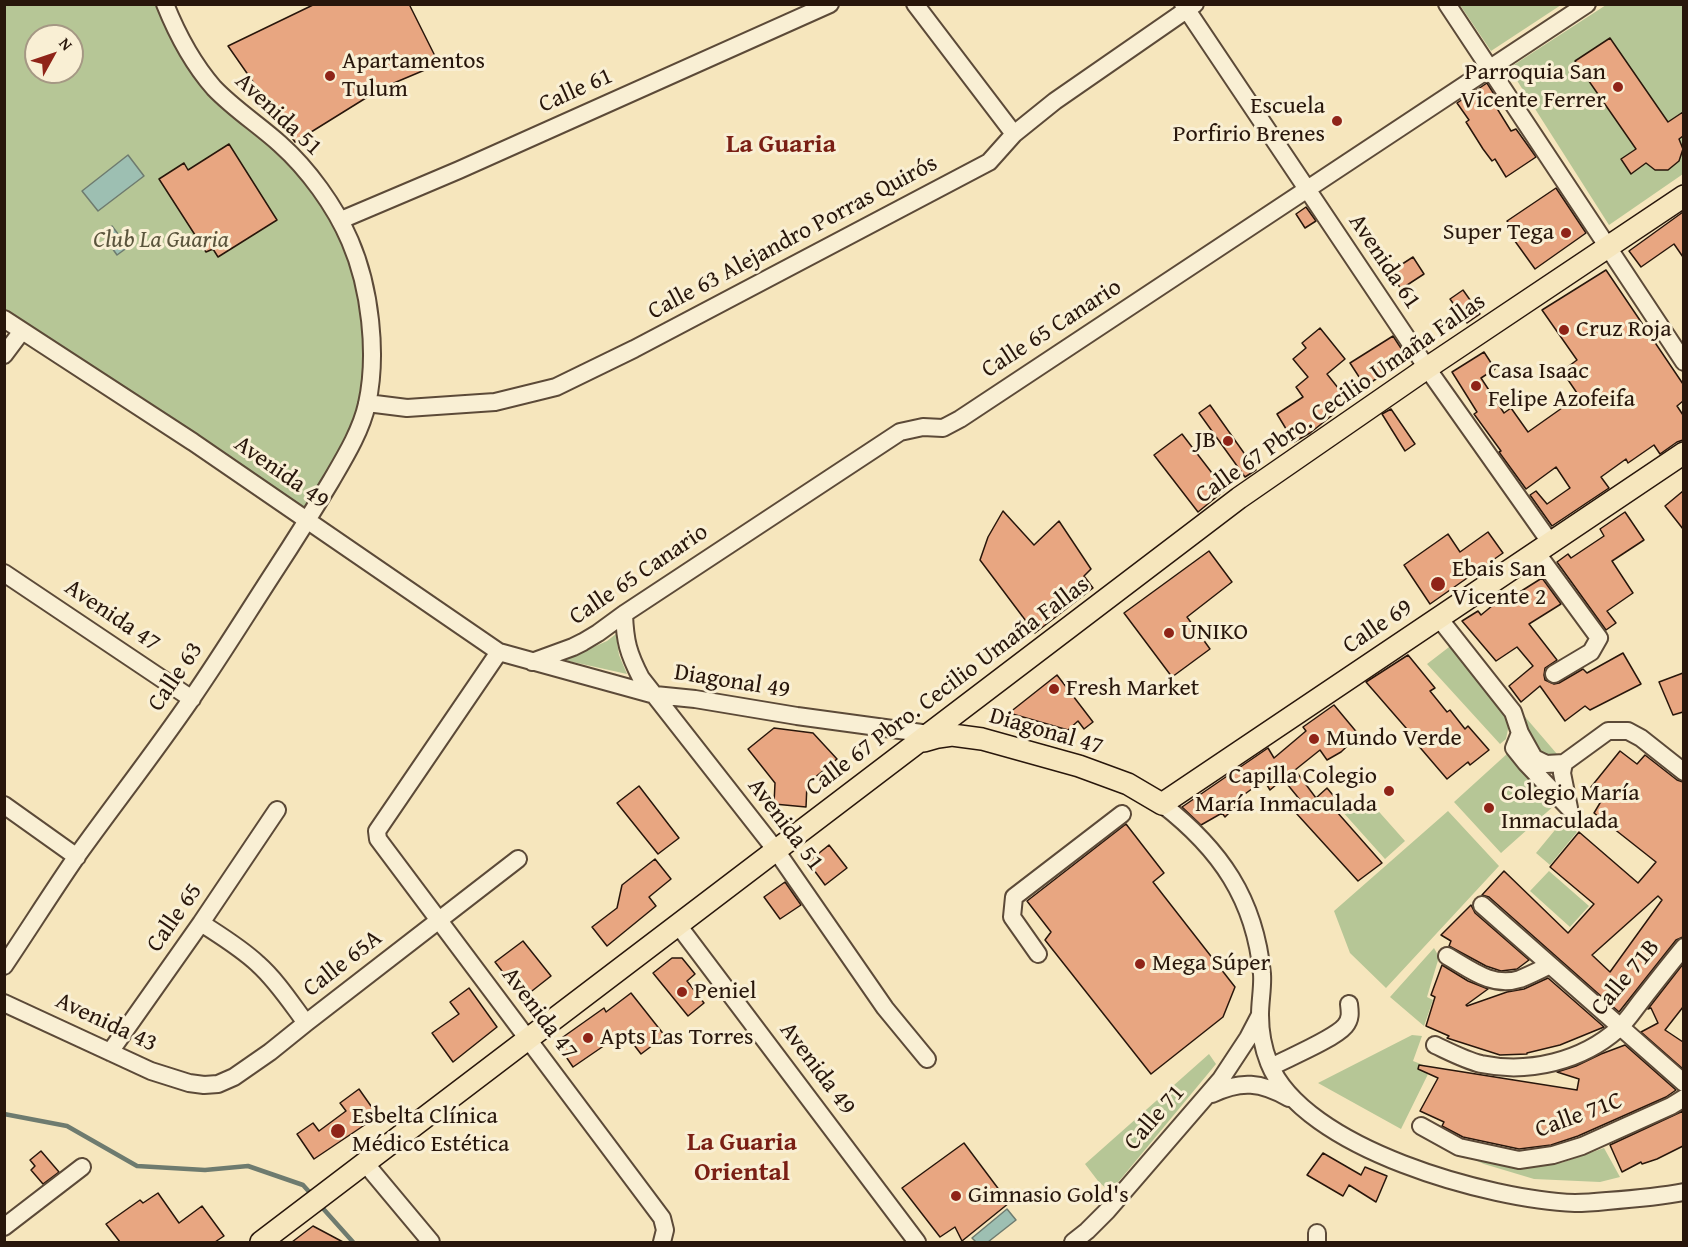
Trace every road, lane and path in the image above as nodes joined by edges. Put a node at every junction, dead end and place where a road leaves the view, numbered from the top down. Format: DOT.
graph roads {
  1 [pos="165,4"];
  2 [pos="830,4"];
  3 [pos="915,4"];
  4 [pos="1447,4"];
  5 [pos="1587,4"];
  6 [pos="1189,6"];
  7 [pos="1490,69"];
  8 [pos="1014,134"];
  9 [pos="1307,190"];
  10 [pos="1683,196"];
  11 [pos="340,220"];
  12 [pos="1608,247"];
  13 [pos="4,319"];
  14 [pos="22,330"];
  15 [pos="4,355"];
  16 [pos="1683,362"];
  17 [pos="1427,368"];
  18 [pos="367,403"];
  19 [pos="1683,453"];
  20 [pos="307,520"];
  21 [pos="1543,547"];
  22 [pos="4,573"];
  23 [pos="624,614"];
  24 [pos="1438,617"];
  25 [pos="499,652"];
  26 [pos="532,662"];
  27 [pos="1554,674"];
  28 [pos="655,695"];
  29 [pos="192,699"];
  30 [pos="974,700"];
  31 [pos="1520,733"];
  32 [pos="929,734"];
  33 [pos="982,739"];
  34 [pos="910,748"];
  35 [pos="1564,763"];
  36 [pos="1683,772"];
  37 [pos="1162,804"];
  38 [pos="4,805"];
  39 [pos="277,810"];
  40 [pos="1122,814"];
  41 [pos="776,849"];
  42 [pos="77,856"];
  43 [pos="518,859"];
  44 [pos="1482,905"];
  45 [pos="438,920"];
  46 [pos="201,923"];
  47 [pos="678,925"];
  48 [pos="1683,947"];
  49 [pos="1038,954"];
  50 [pos="1447,956"];
  51 [pos="4,966"];
  52 [pos="1550,966"];
  53 [pos="4,1003"];
  54 [pos="1349,1004"];
  55 [pos="1260,1014"];
  56 [pos="306,1023"];
  57 [pos="1620,1028"];
  58 [pos="528,1039"];
  59 [pos="1435,1045"];
  60 [pos="110,1053"];
  61 [pos="927,1059"];
  62 [pos="1270,1067"];
  63 [pos="189,1083"];
  64 [pos="1683,1083"];
  65 [pos="1205,1097"];
  66 [pos="1683,1098"];
  67 [pos="1293,1100"];
  68 [pos="1421,1126"];
  69 [pos="365,1163"];
  70 [pos="82,1167"];
  71 [pos="1683,1192"];
  72 [pos="4,1227"];
  73 [pos="261,1242"];
  74 [pos="431,1242"];
  75 [pos="662,1242"];
  76 [pos="917,1242"];
  77 [pos="1073,1242"];
  1 -- 11 [label="street, Avenida 51"];
  2 -- 11 [label="street, Calle 61"];
  3 -- 8 [label="street"];
  4 -- 7 [label="street"];
  5 -- 7 [label="street, Calle 65 Canario"];
  6 -- 8 [label="street, Calle 63 Alejandro Porras Quirós"];
  6 -- 9 [label="street, Avenida 61"];
  7 -- 9 [label="street, Calle 65 Canario"];
  7 -- 12 [label="street"];
  8 -- 18 [label="street, Calle 63 Alejandro Porras Quirós"];
  9 -- 17 [label="street, Avenida 61"];
  9 -- 23 [label="street, Calle 65 Canario"];
  10 -- 12 [label="main road, Calle 67 Pbro. Cecilio Umaña Fallas"];
  11 -- 18 [label="street, Avenida 51"];
  12 -- 16 [label="street"];
  12 -- 17 [label="main road, Calle 67 Pbro. Cecilio Umaña Fallas"];
  13 -- 14 [label="street, Avenida 49"];
  14 -- 15 [label="street"];
  14 -- 20 [label="street, Avenida 49"];
  17 -- 21 [label="street, Avenida 61"];
  17 -- 30 [label="main road, Calle 67 Pbro. Cecilio Umaña Fallas"];
  18 -- 20 [label="street, Calle 63"];
  19 -- 21 [label="main road, Calle 69"];
  20 -- 25 [label="street, Avenida 49"];
  20 -- 29 [label="street, Calle 63"];
  21 -- 24 [label="main road, Calle 69"];
  21 -- 27 [label="street, Avenida 61"];
  22 -- 29 [label="street, Avenida 47"];
  23 -- 26 [label="street, Calle 65 Canario"];
  23 -- 28 [label="street, Avenida 51"];
  24 -- 31 [label="street"];
  24 -- 37 [label="main road, Calle 69"];
  25 -- 26 [label="street, Avenida 49"];
  25 -- 45 [label="street, Avenida 47"];
  26 -- 28 [label="street, Diagonal 49"];
  28 -- 32 [label="street, Diagonal 49"];
  28 -- 41 [label="street, Avenida 51"];
  29 -- 42 [label="street, Calle 63"];
  30 -- 32 [label="main road, Calle 67 Pbro. Cecilio Umaña Fallas"];
  30 -- 33 [label="main road"];
  31 -- 35 [label="street"];
  31 -- 35 [label="street"];
  32 -- 34 [label="main road, Calle 67 Pbro. Cecilio Umaña Fallas"];
  33 -- 34 [label="main road, Diagonal 47"];
  33 -- 37 [label="main road, Diagonal 47"];
  34 -- 41 [label="main road, Calle 67 Pbro. Cecilio Umaña Fallas"];
  35 -- 36 [label="street"];
  37 -- 55 [label="street"];
  38 -- 42 [label="street"];
  39 -- 46 [label="street, Calle 65"];
  40 -- 49 [label="street"];
  41 -- 47 [label="main road, Calle 67 Pbro. Cecilio Umaña Fallas"];
  41 -- 61 [label="street, Avenida 51"];
  42 -- 51 [label="street, Calle 63"];
  43 -- 45 [label="street, Calle 65A"];
  44 -- 52 [label="street"];
  45 -- 56 [label="street, Calle 65A"];
  45 -- 58 [label="street, Avenida 47"];
  46 -- 56 [label="street"];
  46 -- 60 [label="street, Calle 65"];
  47 -- 58 [label="main road, Calle 67 Pbro. Cecilio Umaña Fallas"];
  47 -- 76 [label="street, Avenida 49"];
  48 -- 57 [label="street, Calle 71B"];
  50 -- 52 [label="street"];
  52 -- 57 [label="street"];
  53 -- 60 [label="street, Avenida 43"];
  54 -- 62 [label="street"];
  55 -- 62 [label="street"];
  55 -- 65 [label="street, Calle 71"];
  56 -- 63 [label="street, Calle 65A"];
  57 -- 59 [label="street, Calle 71B"];
  57 -- 64 [label="street"];
  58 -- 69 [label="main road, Calle 67 Pbro. Cecilio Umaña Fallas"];
  58 -- 75 [label="street, Avenida 47"];
  60 -- 63 [label="street, Avenida 43"];
  62 -- 67 [label="street"];
  65 -- 67 [label="street"];
  65 -- 77 [label="street, Calle 71"];
  66 -- 68 [label="street, Calle 71C"];
  67 -- 71 [label="street"];
  69 -- 73 [label="main road, Calle 67 Pbro. Cecilio Umaña Fallas"];
  69 -- 74 [label="street"];
  70 -- 72 [label="street"];
}
